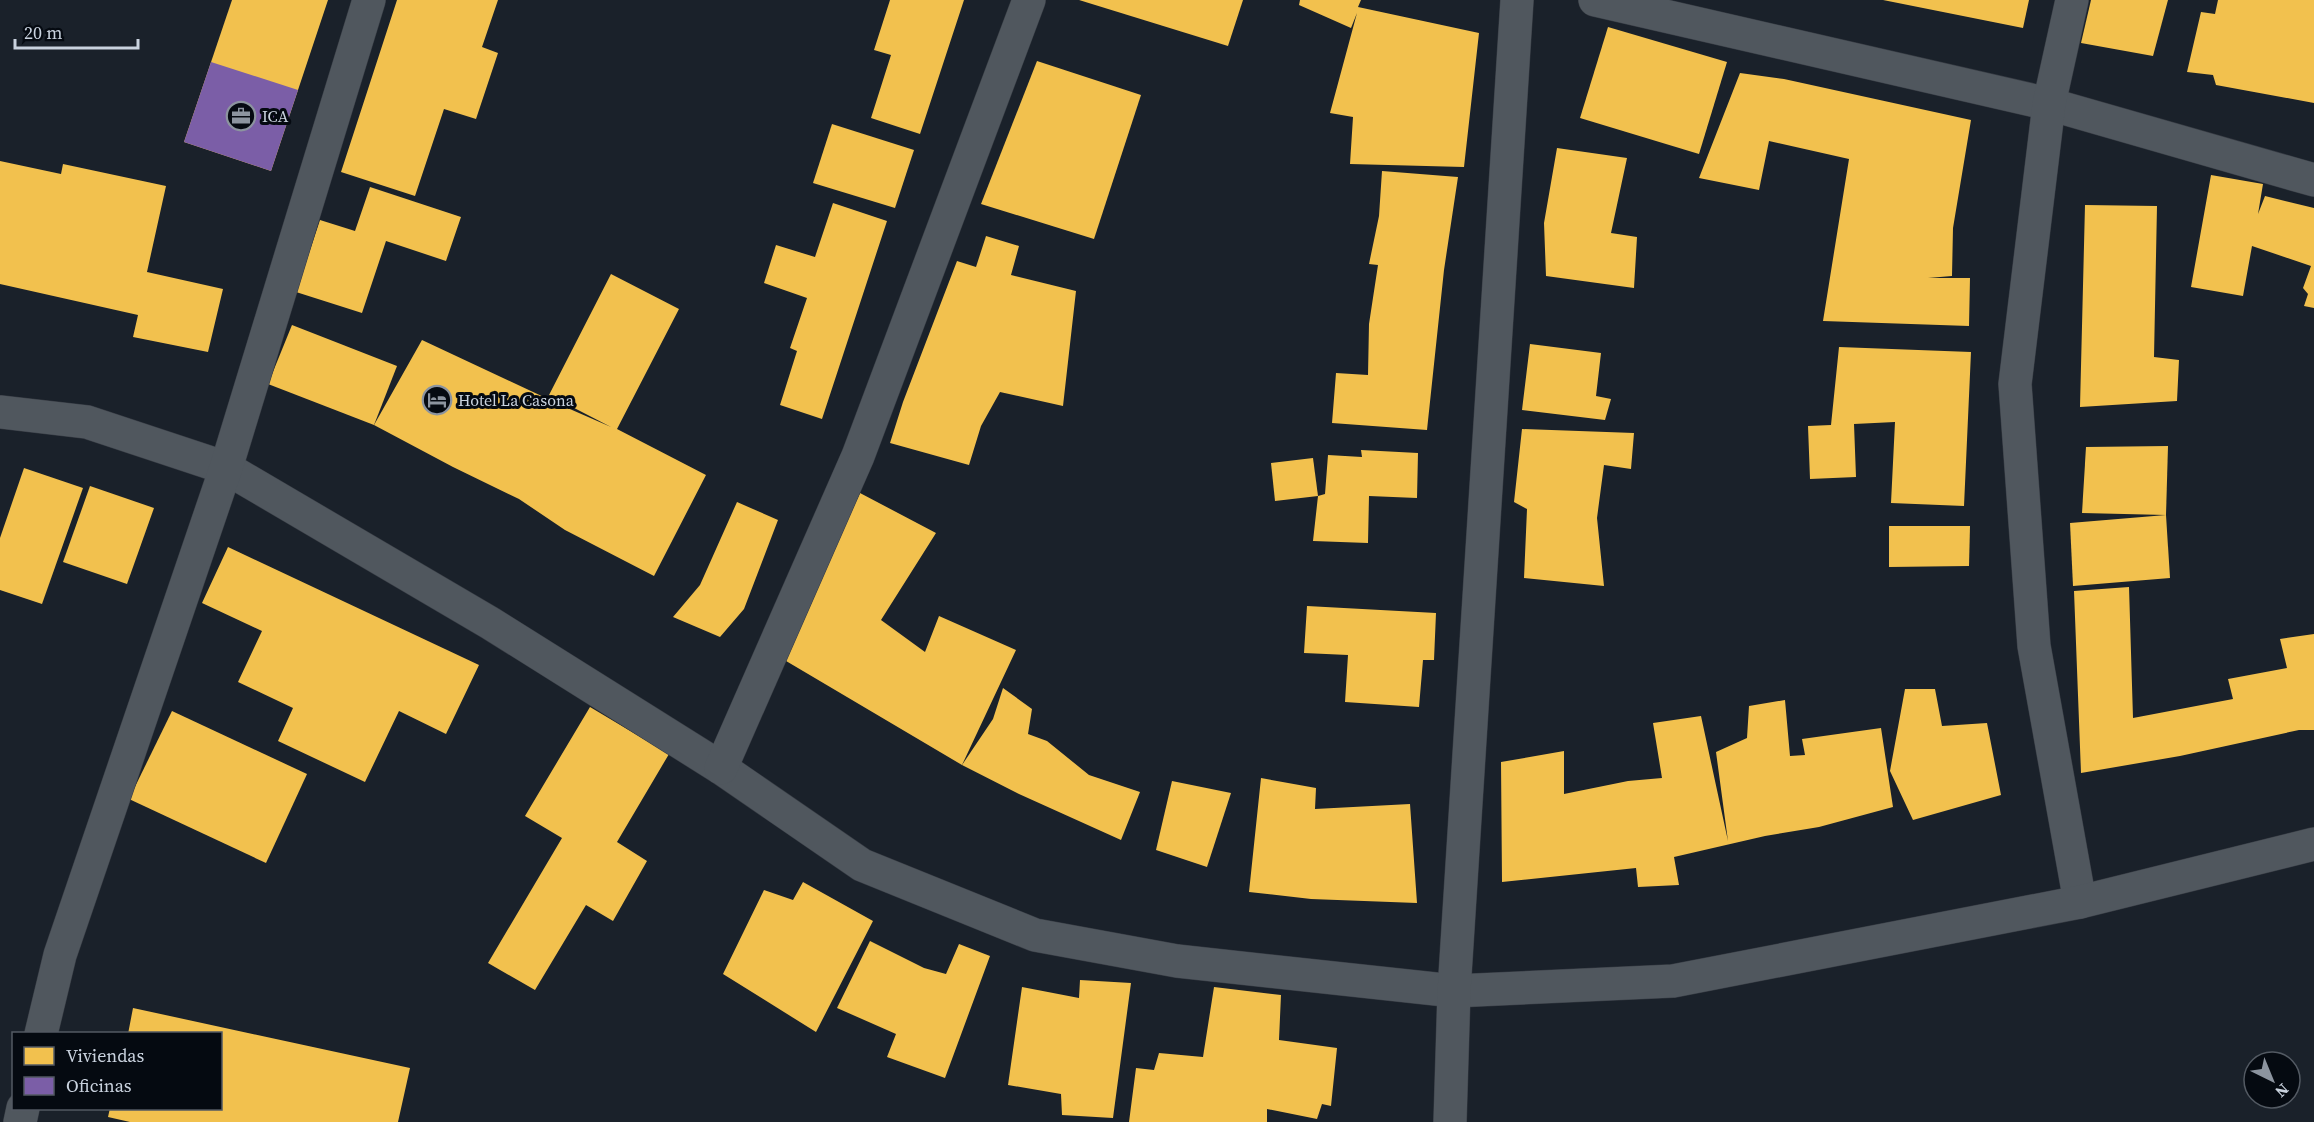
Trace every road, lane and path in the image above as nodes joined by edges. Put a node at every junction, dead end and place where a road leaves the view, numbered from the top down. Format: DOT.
graph roads {
  1 [pos="369,0"];
  2 [pos="1029,0"];
  3 [pos="1517,0"];
  4 [pos="1595,0"];
  5 [pos="2072,0"];
  6 [pos="2049,104"];
  7 [pos="2314,180"];
  8 [pos="0,412"];
  9 [pos="226,468"];
  10 [pos="721,768"];
  11 [pos="2314,844"];
  12 [pos="2080,902"];
  13 [pos="1454,991"];
  14 [pos="41,1032"];
  15 [pos="1450,1122"];
  1 -- 9 [label="street"];
  2 -- 10 [label="street"];
  3 -- 13 [label="street"];
  4 -- 6 [label="street"];
  5 -- 6 [label="street"];
  6 -- 7 [label="street"];
  6 -- 12 [label="street"];
  8 -- 9 [label="street"];
  9 -- 10 [label="street"];
  9 -- 14 [label="street"];
  10 -- 13 [label="street"];
  11 -- 12 [label="street"];
  12 -- 13 [label="street"];
  13 -- 15 [label="street"];
}
